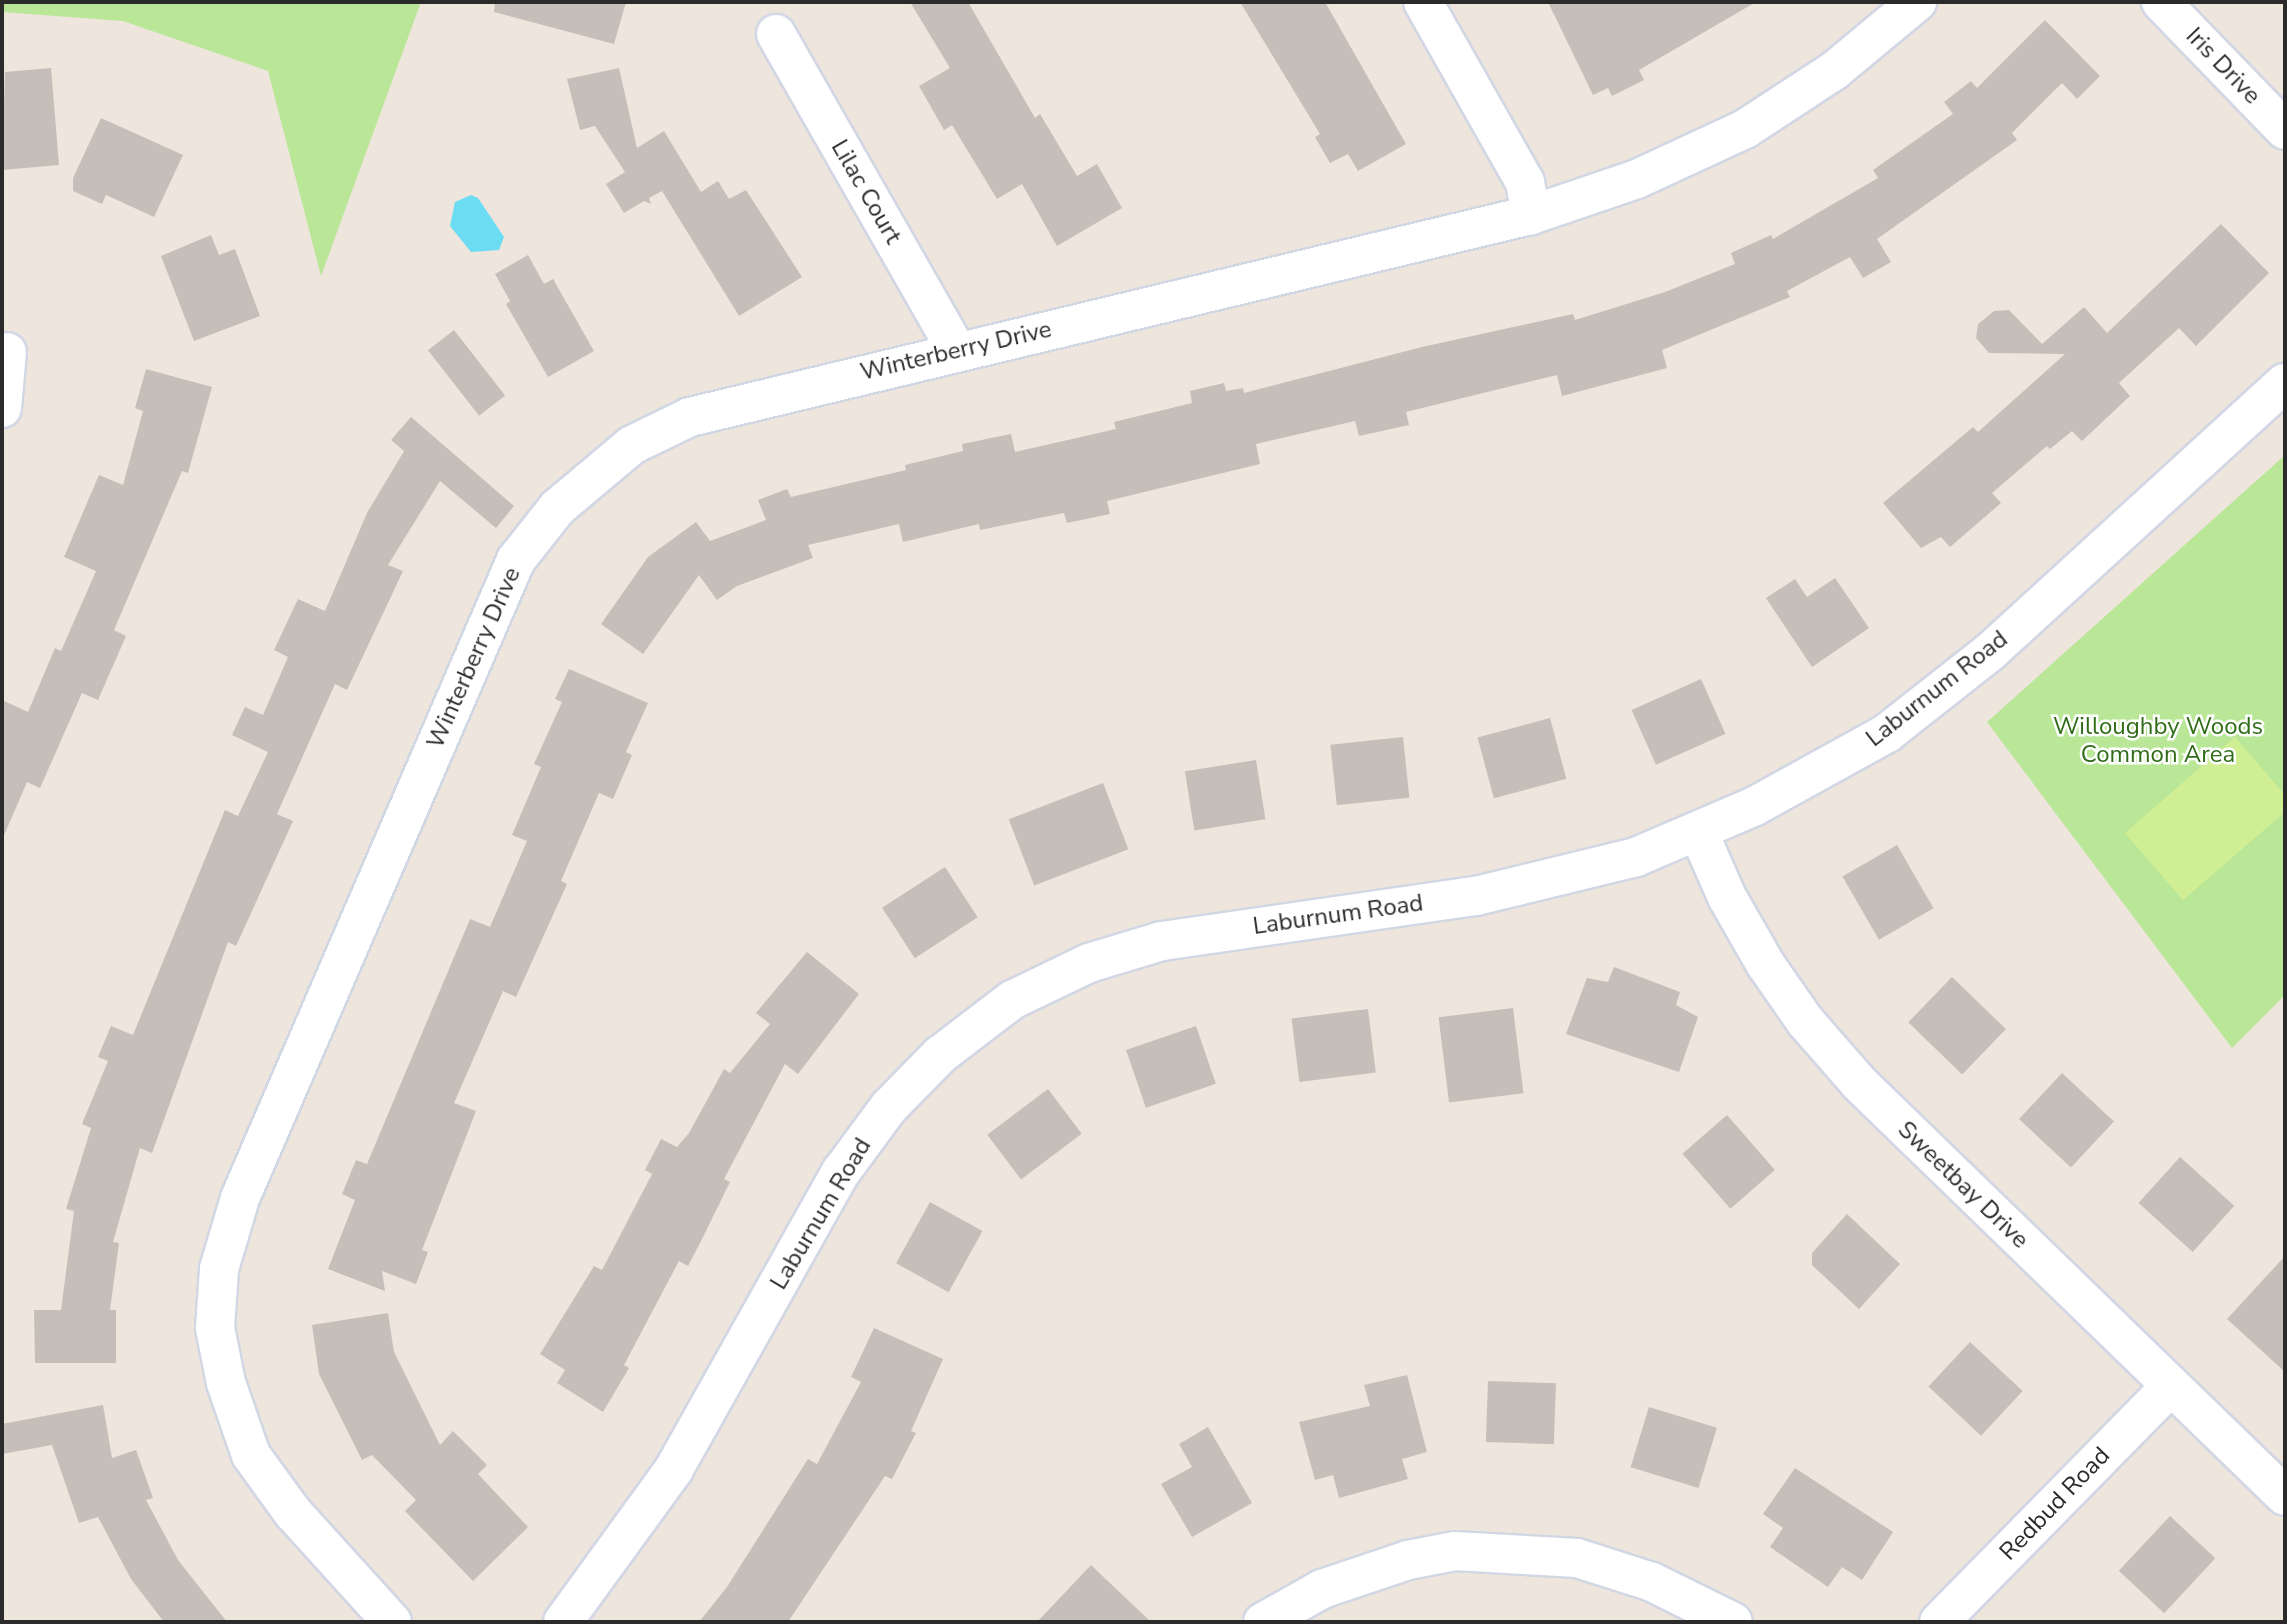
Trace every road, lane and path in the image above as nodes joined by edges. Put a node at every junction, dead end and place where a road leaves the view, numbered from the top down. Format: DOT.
graph roads {
  1 [pos="1423,2"];
  2 [pos="1917,2"];
  3 [pos="2161,2"];
  4 [pos="776,34"];
  5 [pos="2285,130"];
  6 [pos="1531,215"];
  7 [pos="956,350"];
  8 [pos="7,352"];
  9 [pos="2285,383"];
  10 [pos="2,408"];
  11 [pos="1698,831"];
  12 [pos="2171,1386"];
  13 [pos="2285,1496"];
  14 [pos="393,1622"];
  15 [pos="563,1622"];
  16 [pos="1262,1622"];
  17 [pos="1733,1622"];
  18 [pos="1939,1622"];
  1 -- 6 [label="street"];
  2 -- 6 [label="street, Winterberry Drive"];
  3 -- 5 [label="street, Iris Drive"];
  4 -- 7 [label="street, Lilac Court"];
  6 -- 7 [label="street, Winterberry Drive"];
  7 -- 14 [label="street, Winterberry Drive"];
  8 -- 10 [label="street"];
  9 -- 11 [label="street, Laburnum Road"];
  11 -- 12 [label="street, Sweetbay Drive"];
  11 -- 15 [label="street, Laburnum Road"];
  12 -- 13 [label="street, Sweetbay Drive"];
  12 -- 18 [label="street, Redbud Road"];
  16 -- 17 [label="street"];
}
